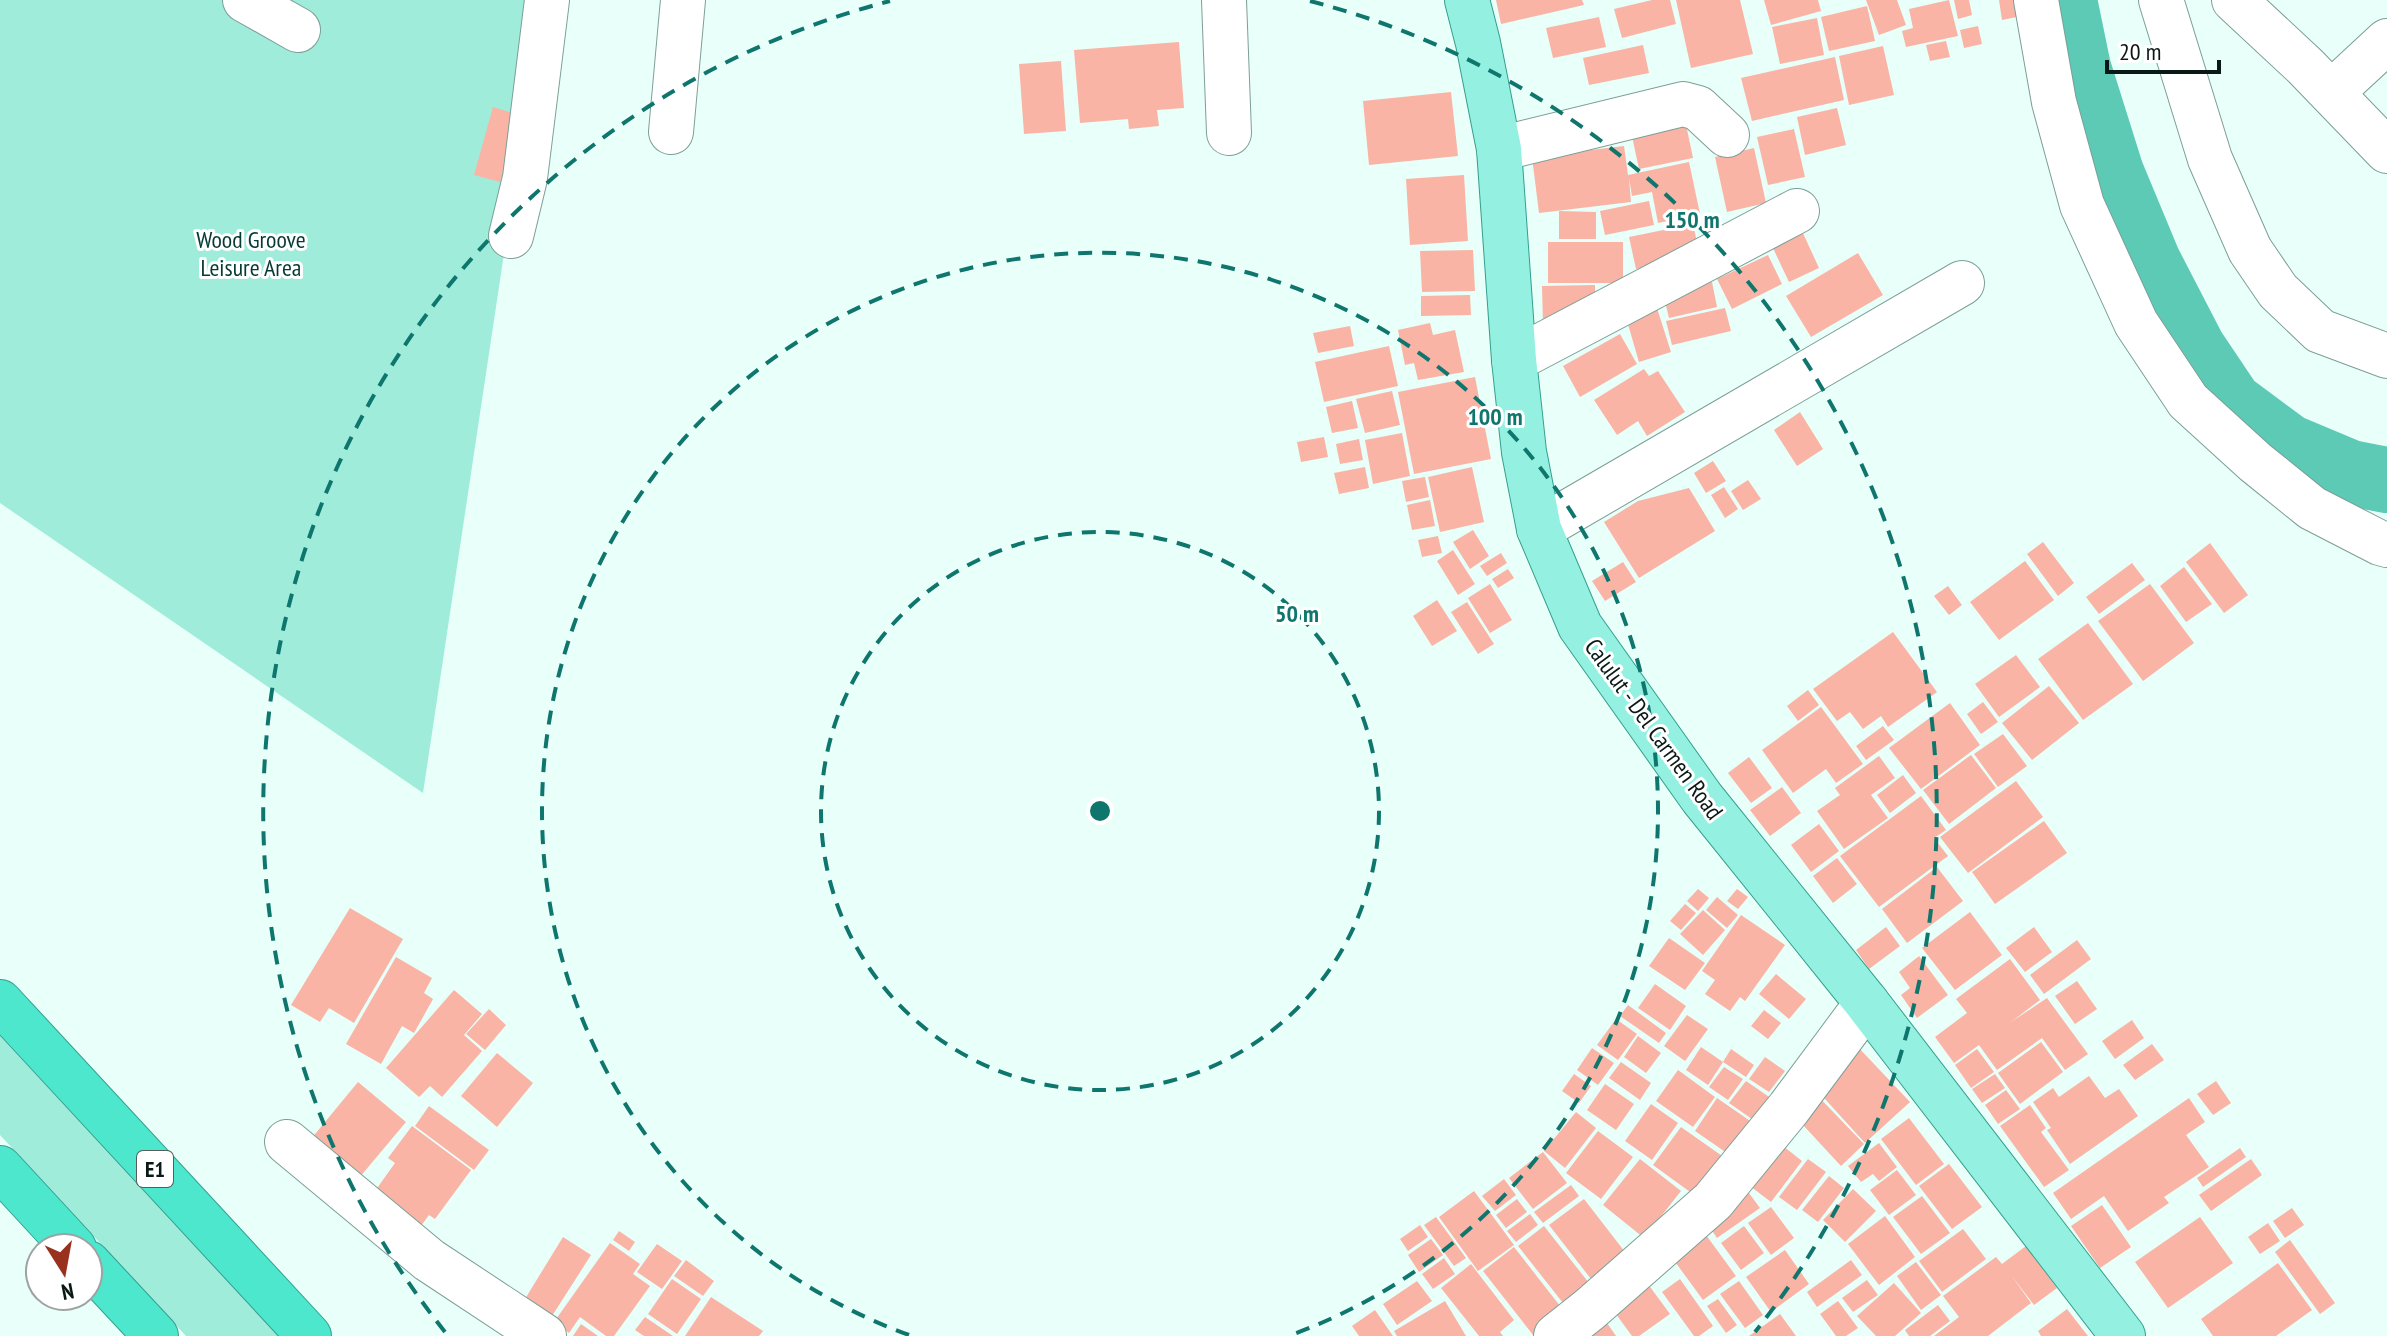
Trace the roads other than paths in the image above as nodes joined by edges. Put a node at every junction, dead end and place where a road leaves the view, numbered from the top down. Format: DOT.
graph roads {
  1 [pos="245,0"];
  2 [pos="547,0"];
  3 [pos="683,0"];
  4 [pos="1224,0"];
  5 [pos="1467,0"];
  6 [pos="2036,0"];
  7 [pos="2161,0"];
  8 [pos="2234,0"];
  9 [pos="298,30"];
  10 [pos="2387,41"];
  11 [pos="2331,93"];
  12 [pos="671,132"];
  13 [pos="1229,133"];
  14 [pos="1727,135"];
  15 [pos="1499,149"];
  16 [pos="2387,151"];
  17 [pos="1797,211"];
  18 [pos="511,236"];
  19 [pos="1962,283"];
  20 [pos="2387,356"];
  21 [pos="1514,360"];
  22 [pos="1539,529"];
  23 [pos="2387,545"];
  24 [pos="0,1002"];
  25 [pos="1867,1003"];
  26 [pos="287,1142"];
  27 [pos="0,1168"];
  28 [pos="59,1232"];
  29 [pos="104,1280"];
  30 [pos="156,1336"];
  31 [pos="309,1336"];
  32 [pos="544,1336"];
  33 [pos="1556,1336"];
  34 [pos="2123,1336"];
  1 -- 9 [label="street"];
  2 -- 18 [label="street"];
  3 -- 12 [label="street"];
  4 -- 13 [label="street"];
  5 -- 15 [label="main road, Calulut - Del Carmen Road"];
  6 -- 23 [label="street"];
  7 -- 20 [label="street"];
  8 -- 11 [label="street"];
  10 -- 11 [label="street"];
  11 -- 16 [label="street"];
  14 -- 15 [label="street"];
  15 -- 21 [label="main road, Calulut - Del Carmen Road"];
  17 -- 21 [label="street"];
  19 -- 22 [label="street"];
  21 -- 22 [label="main road, Calulut - Del Carmen Road"];
  22 -- 25 [label="main road, Calulut - Del Carmen Road"];
  24 -- 31 [label="highway, E1"];
  25 -- 33 [label="street"];
  25 -- 34 [label="main road, Calulut - Del Carmen Road"];
  26 -- 32 [label="street"];
  27 -- 28 [label="highway"];
  29 -- 30 [label="highway"];
}
